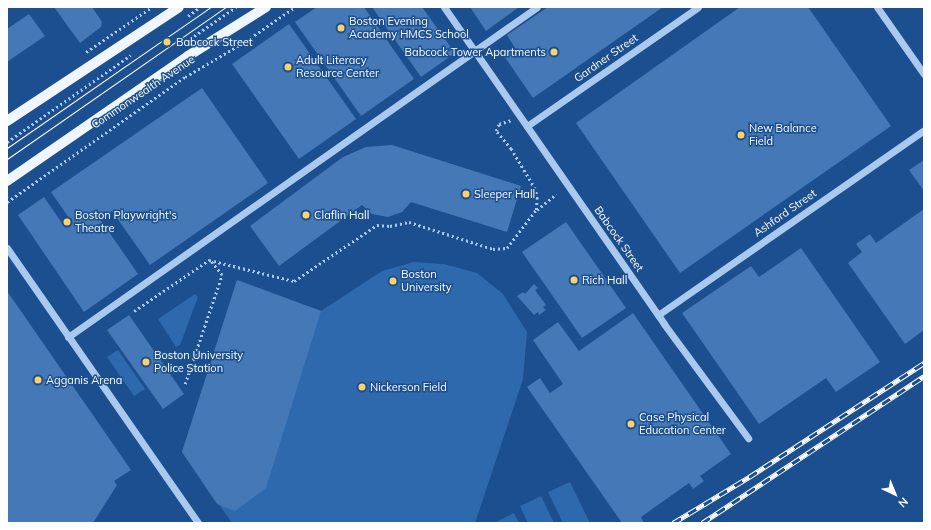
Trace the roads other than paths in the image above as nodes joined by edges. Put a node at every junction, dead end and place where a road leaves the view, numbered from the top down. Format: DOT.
graph roads {
  1 [pos="178,7"];
  2 [pos="266,7"];
  3 [pos="444,7"];
  4 [pos="537,7"];
  5 [pos="698,7"];
  6 [pos="877,7"];
  7 [pos="474,51"];
  8 [pos="924,74"];
  9 [pos="7,121"];
  10 [pos="527,126"];
  11 [pos="924,130"];
  12 [pos="7,181"];
  13 [pos="7,248"];
  14 [pos="658,315"];
  15 [pos="68,337"];
  16 [pos="748,438"];
  17 [pos="198,523"];
  1 -- 9 [label="main road"];
  2 -- 12 [label="main road, Commonwealth Avenue"];
  3 -- 7 [label="street, Babcock Street"];
  4 -- 7 [label="street"];
  5 -- 10 [label="street, Gardner Street"];
  6 -- 8 [label="street"];
  7 -- 10 [label="street, Babcock Street"];
  7 -- 15 [label="street"];
  10 -- 14 [label="street, Babcock Street"];
  11 -- 14 [label="street, Ashford Street"];
  13 -- 15 [label="street"];
  14 -- 16 [label="street, Babcock Street"];
  15 -- 17 [label="street"];
}
